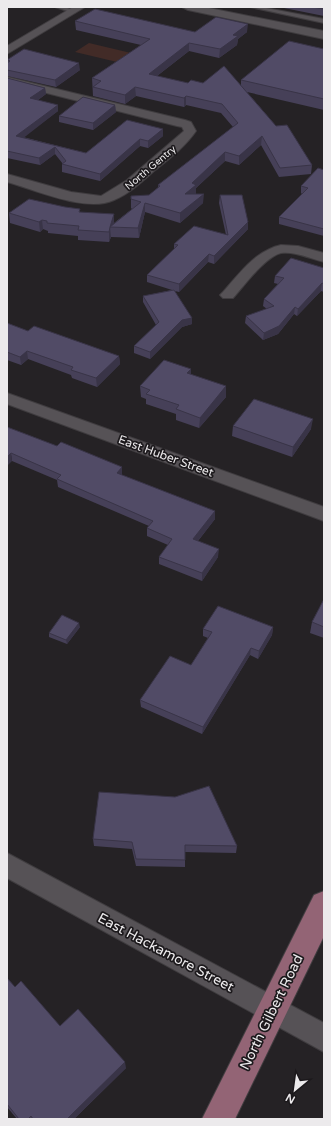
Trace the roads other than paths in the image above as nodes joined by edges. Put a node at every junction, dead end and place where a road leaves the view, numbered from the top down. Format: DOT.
graph roads {
  1 [pos="58,7"];
  2 [pos="188,7"];
  3 [pos="253,7"];
  4 [pos="77,9"];
  5 [pos="324,21"];
  6 [pos="324,35"];
  7 [pos="8,49"];
  8 [pos="7,80"];
  9 [pos="7,178"];
  10 [pos="324,258"];
  11 [pos="228,295"];
  12 [pos="7,398"];
  13 [pos="324,514"];
  14 [pos="7,866"];
  15 [pos="324,905"];
  16 [pos="273,1010"];
  17 [pos="324,1038"];
  18 [pos="218,1119"];
  1 -- 4 [label="lane"];
  2 -- 6 [label="main road"];
  3 -- 5 [label="lane"];
  4 -- 7 [label="street"];
  8 -- 9 [label="street, North Gentry"];
  10 -- 11 [label="street"];
  12 -- 13 [label="street, East Huber Street"];
  14 -- 16 [label="street, East Hackamore Street"];
  15 -- 16 [label="main road, North Gilbert Road"];
  16 -- 17 [label="street, East Hackamore Street"];
  16 -- 18 [label="main road, North Gilbert Road"];
}
